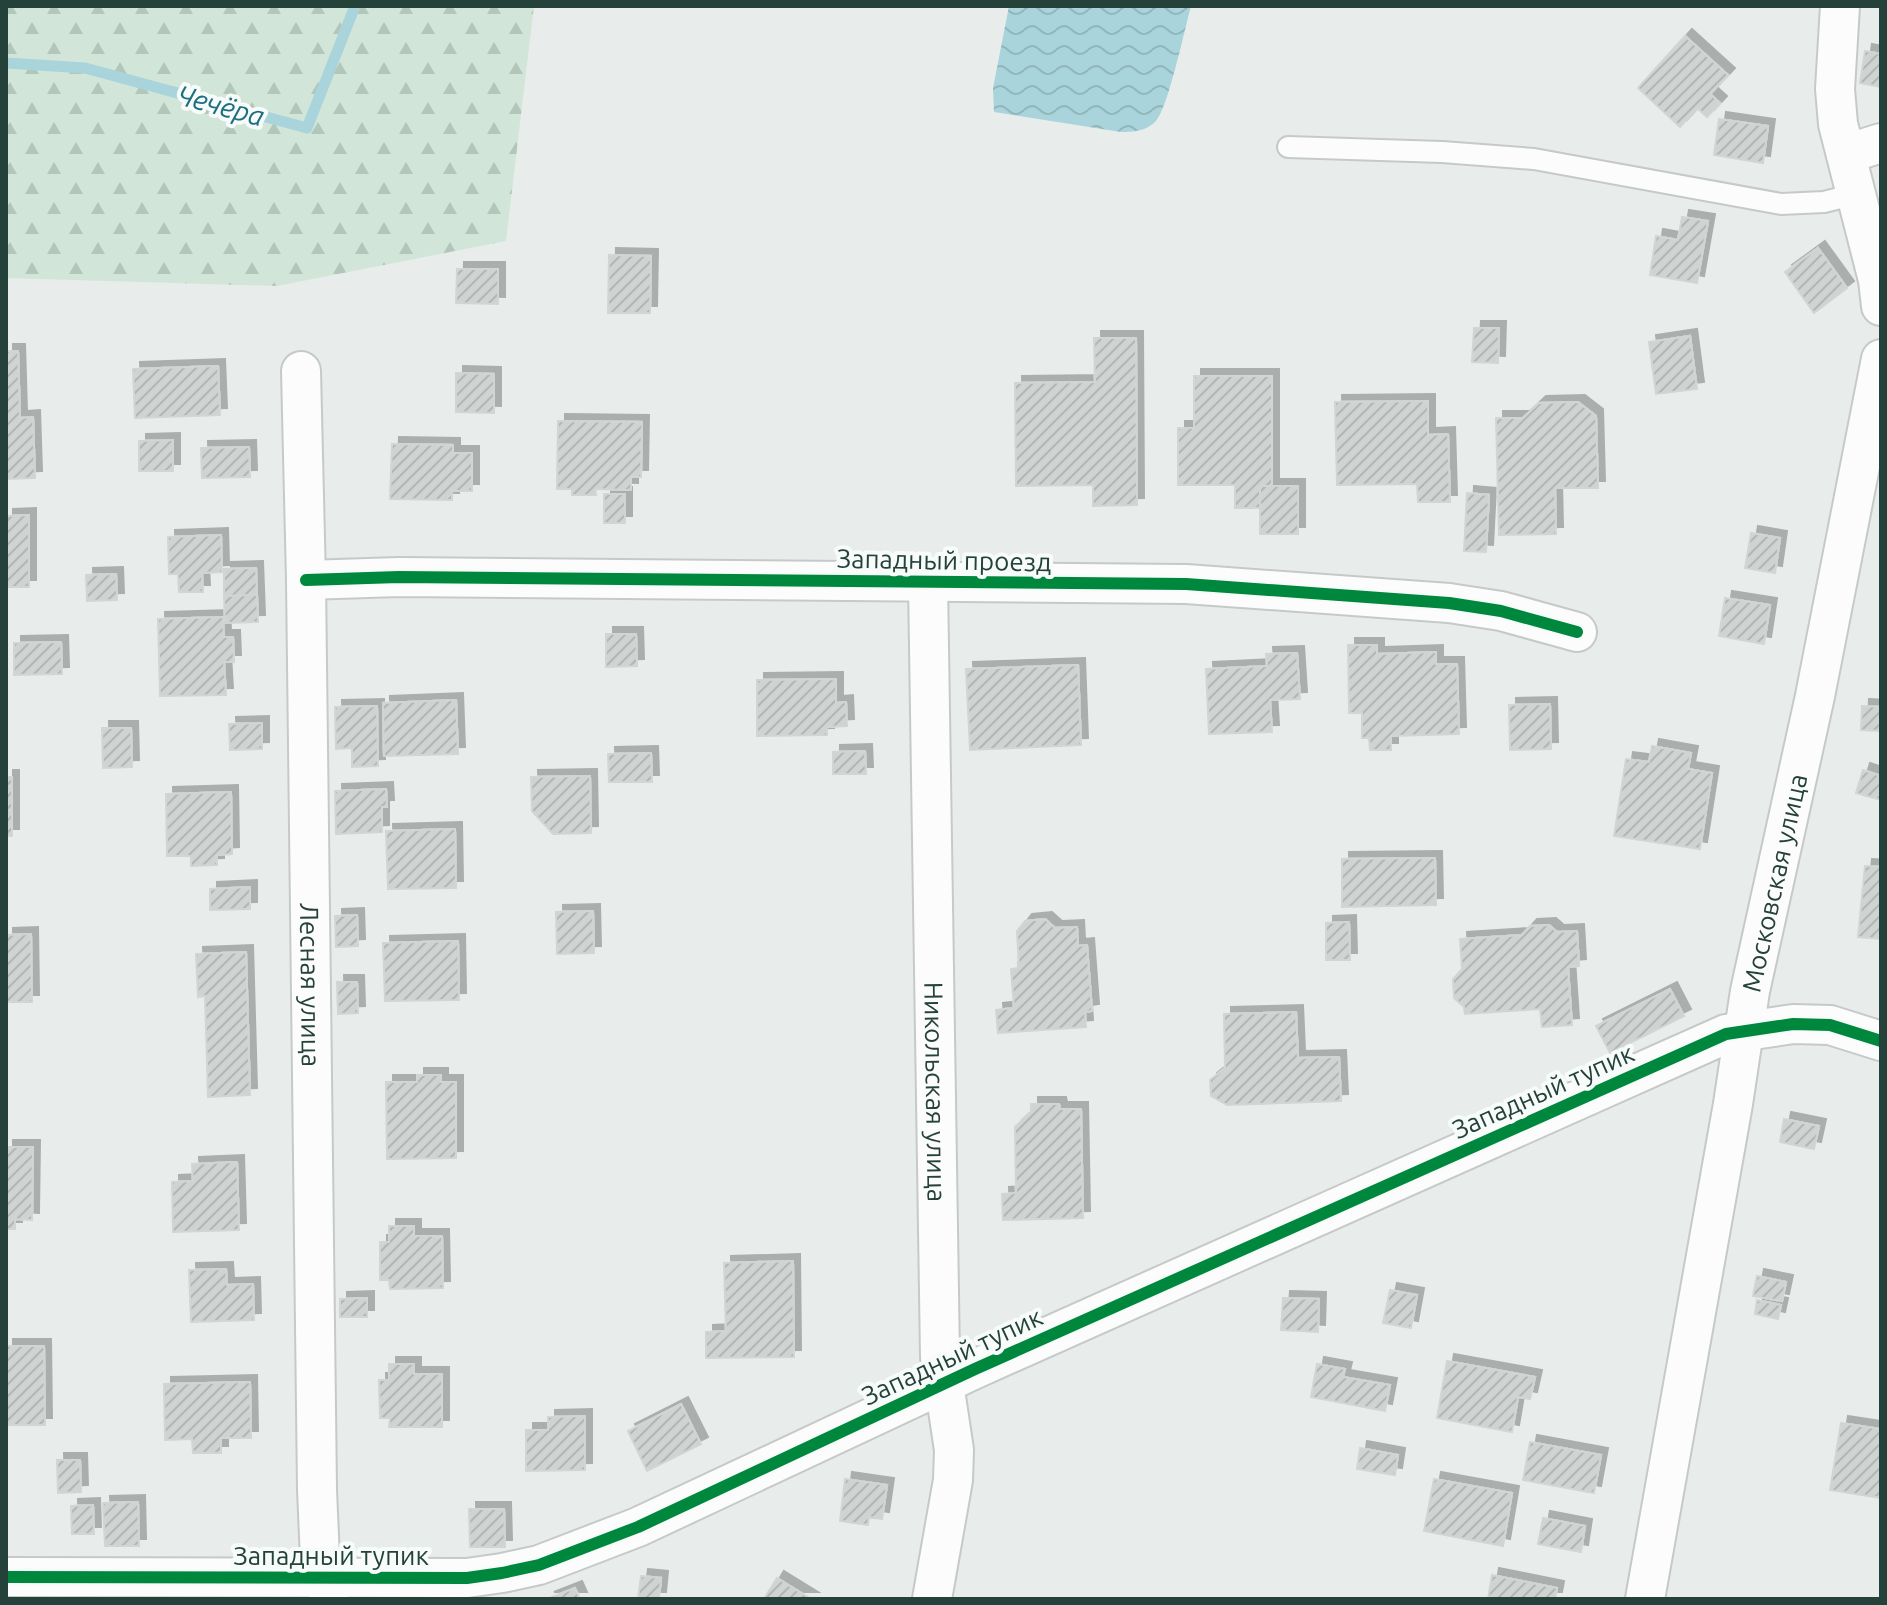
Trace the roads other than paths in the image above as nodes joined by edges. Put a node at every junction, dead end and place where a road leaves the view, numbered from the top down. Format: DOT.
graph roads {
  1 [pos="1840,6"];
  2 [pos="1288,147"];
  3 [pos="1863,149"];
  4 [pos="1856,194"];
  5 [pos="1881,306"];
  6 [pos="1881,359"];
  7 [pos="301,371"];
  8 [pos="306,580"];
  9 [pos="928,582"];
  10 [pos="1577,632"];
  11 [pos="1744,1031"];
  12 [pos="1881,1041"];
  13 [pos="944,1383"];
  14 [pos="6,1577"];
  15 [pos="327,1588"];
  16 [pos="932,1599"];
  17 [pos="1645,1599"];
  1 -- 3 [label="street"];
  2 -- 4 [label="lane"];
  3 -- 4 [label="street"];
  4 -- 5 [label="street"];
  6 -- 11 [label="street, Московская улица"];
  7 -- 8 [label="street, Лесная улица"];
  8 -- 9 [label="street, Западный проезд"];
  8 -- 15 [label="street, Лесная улица"];
  9 -- 10 [label="street, Западный проезд"];
  9 -- 13 [label="street, Никольская улица"];
  11 -- 12 [label="street, Западный тупик"];
  11 -- 13 [label="street, Западный тупик"];
  11 -- 17 [label="street, Московская улица"];
  13 -- 15 [label="street, Западный тупик"];
  13 -- 16 [label="street, Никольская улица"];
  14 -- 15 [label="street, Западный тупик"];
}
